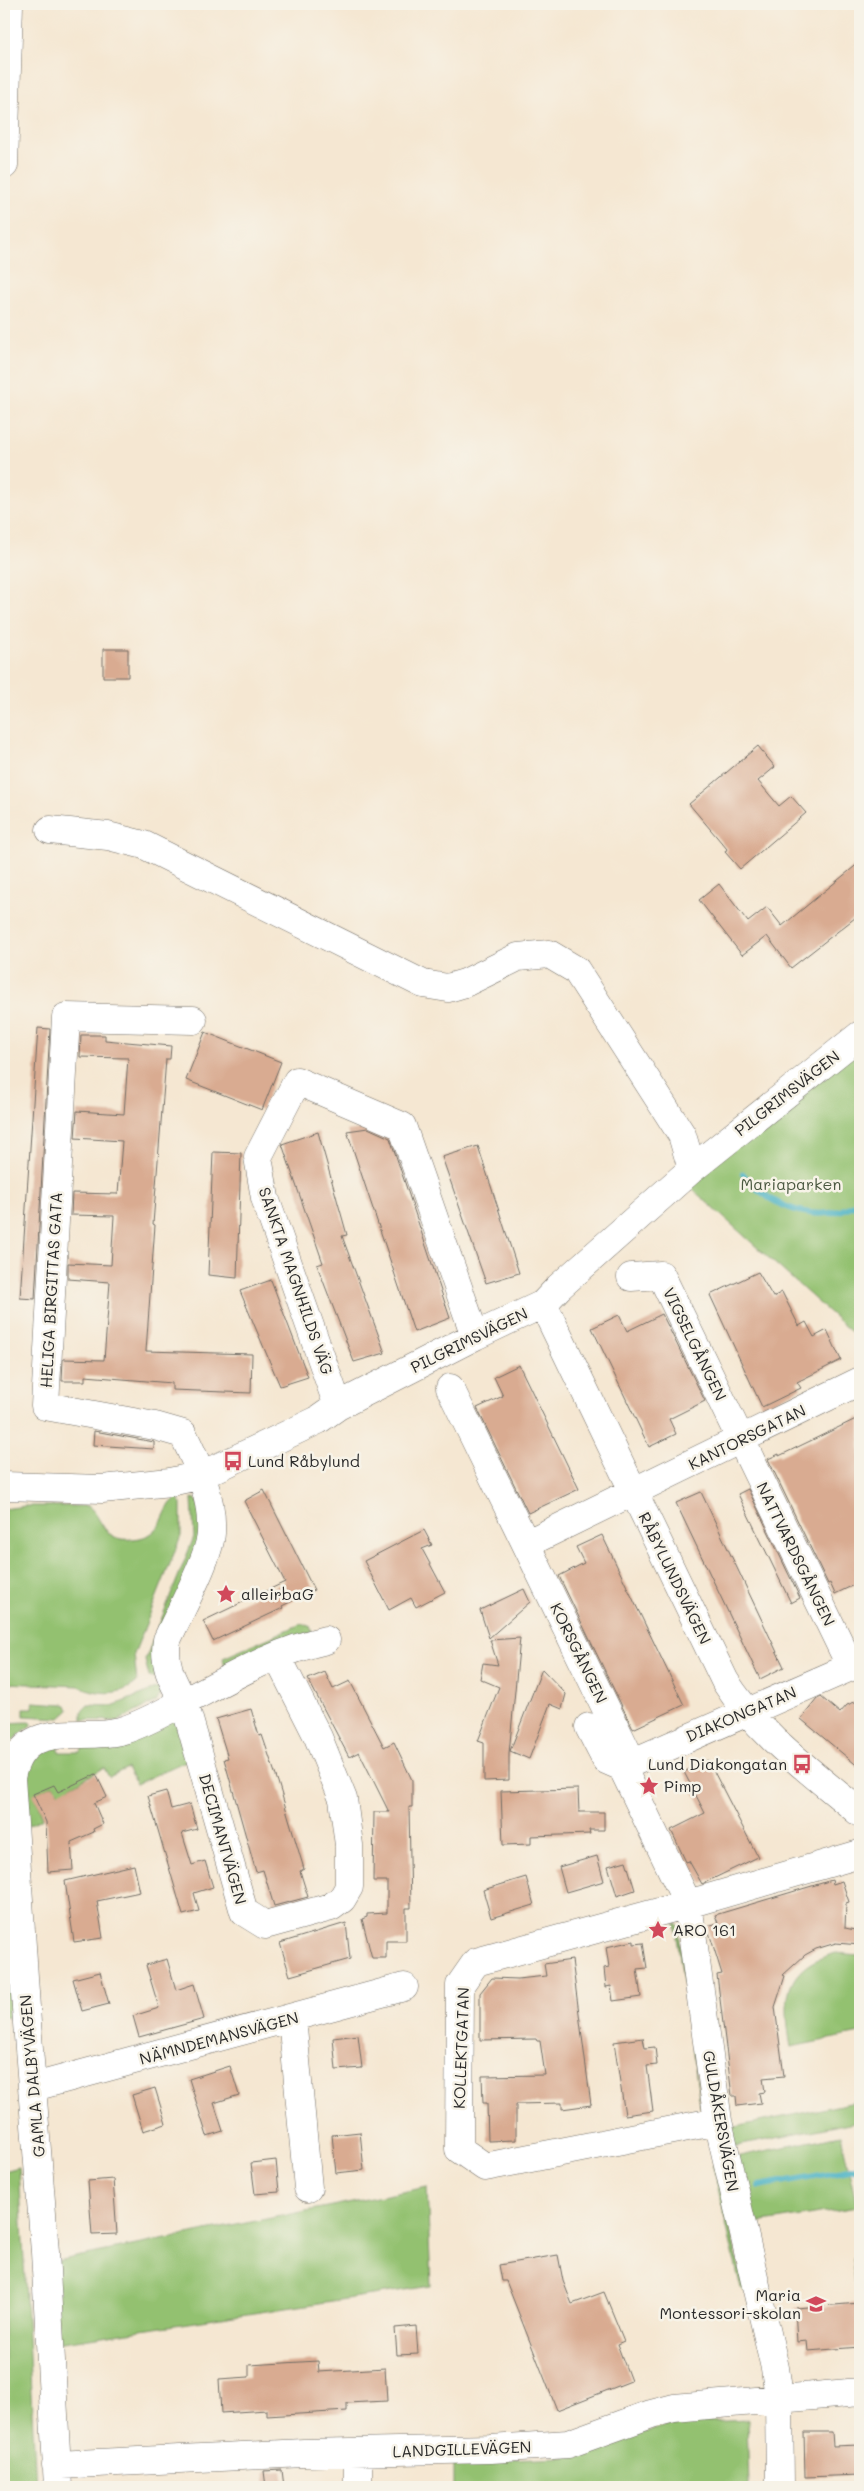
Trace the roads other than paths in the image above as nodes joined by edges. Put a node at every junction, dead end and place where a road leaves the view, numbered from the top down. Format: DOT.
graph roads {
  1 [pos="9,4"];
  2 [pos="4,165"];
  3 [pos="50,830"];
  4 [pos="193,1020"];
  5 [pos="860,1035"];
  6 [pos="692,1169"];
  7 [pos="631,1277"];
  8 [pos="543,1304"];
  9 [pos="474,1336"];
  10 [pos="860,1381"];
  11 [pos="450,1388"];
  12 [pos="338,1406"];
  13 [pos="741,1440"];
  14 [pos="202,1475"];
  15 [pos="4,1486"];
  16 [pos="633,1492"];
  17 [pos="526,1544"];
  18 [pos="326,1640"];
  19 [pos="278,1656"];
  20 [pos="856,1665"];
  21 [pos="184,1702"];
  22 [pos="746,1712"];
  23 [pos="589,1727"];
  24 [pos="627,1764"];
  25 [pos="860,1813"];
  26 [pos="860,1854"];
  27 [pos="688,1904"];
  28 [pos="393,1993"];
  29 [pos="292,2018"];
  30 [pos="34,2088"];
  31 [pos="718,2121"];
  32 [pos="308,2188"];
  33 [pos="860,2392"];
  34 [pos="779,2398"];
  35 [pos="358,2453"];
  36 [pos="57,2476"];
  37 [pos="358,2487"];
  38 [pos="780,2487"];
  1 -- 2 [label="street"];
  3 -- 6 [label="street"];
  4 -- 14 [label="street, HELIGA BIRGITTAS GATA"];
  5 -- 6 [label="street, PILGRIMSVÄGEN"];
  6 -- 8 [label="street, PILGRIMSVÄGEN"];
  7 -- 13 [label="street, VIGSELGÅNGEN"];
  8 -- 9 [label="street, PILGRIMSVÄGEN"];
  8 -- 16 [label="street, RÅBYLUNDSVÄGEN"];
  9 -- 12 [label="street, PILGRIMSVÄGEN"];
  9 -- 12 [label="street, SANKTA MAGNHILDS VÄG"];
  10 -- 13 [label="street, KANTORSGATAN"];
  11 -- 17 [label="street, KORSGÅNGEN"];
  12 -- 14 [label="street, PILGRIMSVÄGEN"];
  13 -- 16 [label="street, KANTORSGATAN"];
  13 -- 20 [label="street, NATTVARDSGÅNGEN"];
  14 -- 15 [label="street, PILGRIMSVÄGEN"];
  14 -- 21 [label="street"];
  16 -- 17 [label="street"];
  16 -- 22 [label="street, RÅBYLUNDSVÄGEN"];
  17 -- 24 [label="street, KORSGÅNGEN"];
  18 -- 19 [label="street, GAMLA DALBYVÄGEN"];
  19 -- 21 [label="street, GAMLA DALBYVÄGEN"];
  19 -- 21 [label="street, DECIMANTVÄGEN"];
  20 -- 22 [label="street, DIAKONGATAN"];
  21 -- 30 [label="street, GAMLA DALBYVÄGEN"];
  22 -- 24 [label="street, DIAKONGATAN"];
  22 -- 25 [label="street, RÅBYLUNDSVÄGEN"];
  23 -- 24 [label="street"];
  24 -- 27 [label="street, GULDÅKERSVÄGEN"];
  26 -- 27 [label="street, KOLLEKTGATAN"];
  27 -- 31 [label="street, GULDÅKERSVÄGEN"];
  27 -- 31 [label="street, KOLLEKTGATAN"];
  28 -- 29 [label="street, NÄMNDEMANSVÄGEN"];
  29 -- 30 [label="street, NÄMNDEMANSVÄGEN"];
  29 -- 32 [label="street"];
  30 -- 36 [label="street, GAMLA DALBYVÄGEN"];
  31 -- 34 [label="street, GULDÅKERSVÄGEN"];
  33 -- 34 [label="street, LANDGILLEVÄGEN"];
  34 -- 35 [label="street, LANDGILLEVÄGEN"];
  34 -- 38 [label="street, GULDÅKERSVÄGEN"];
  35 -- 36 [label="street, LANDGILLEVÄGEN"];
  35 -- 37 [label="street"];
}
